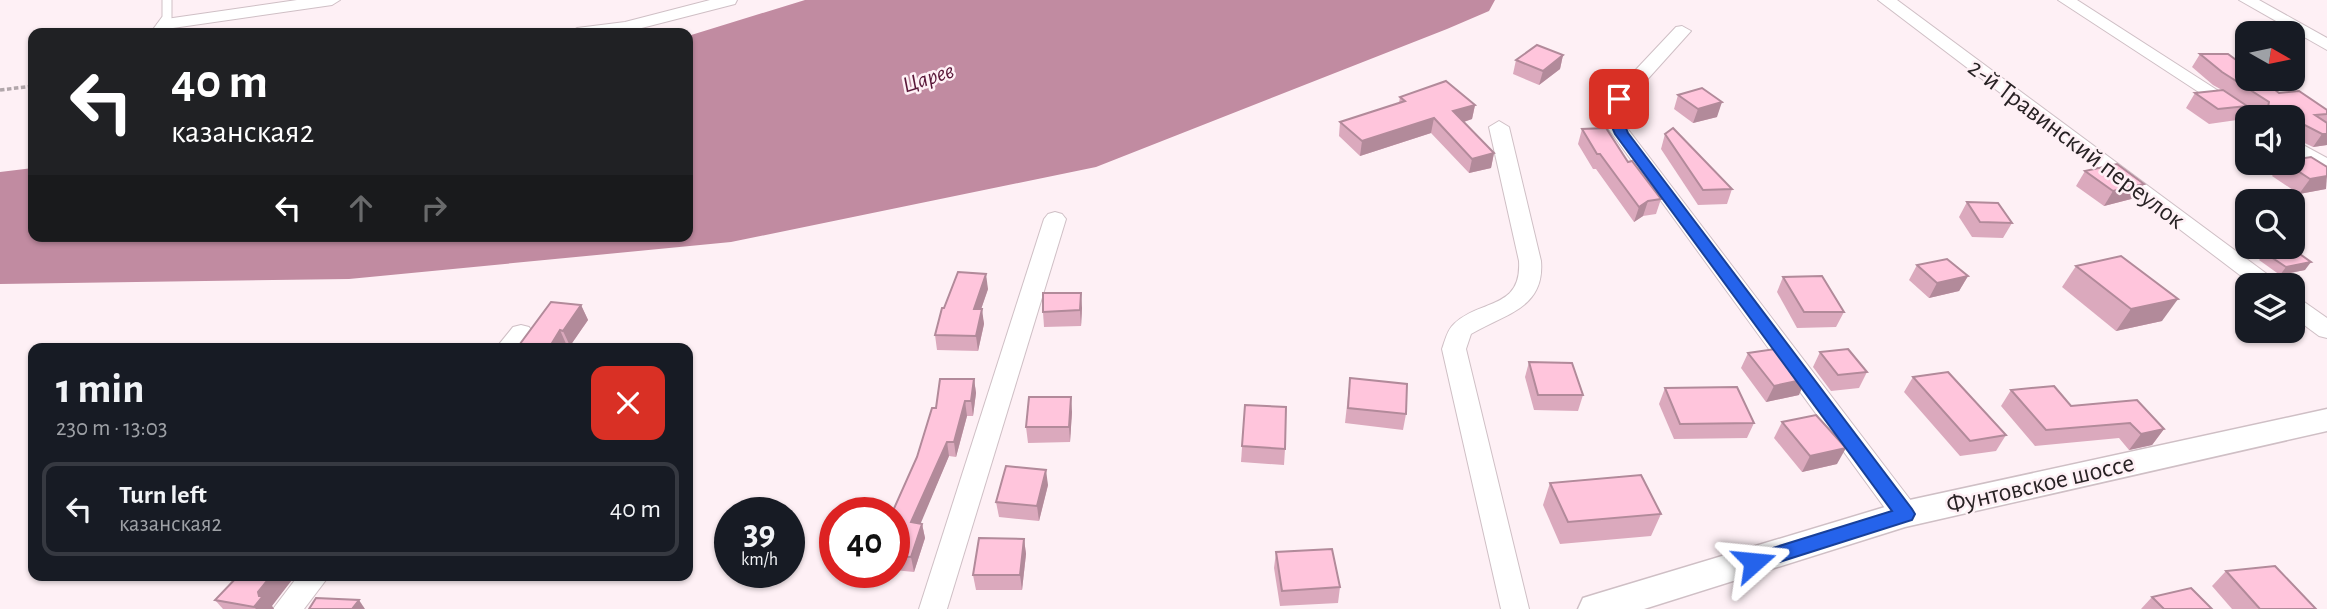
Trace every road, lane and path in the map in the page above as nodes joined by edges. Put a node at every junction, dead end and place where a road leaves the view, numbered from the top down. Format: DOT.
graph roads {
  1 [pos="167,0"];
  2 [pos="332,0"];
  3 [pos="729,0"];
  4 [pos="1886,0"];
  5 [pos="2066,0"];
  6 [pos="2247,0"];
  7 [pos="162,28"];
  8 [pos="167,28"];
  9 [pos="618,28"];
  10 [pos="1682,30"];
  11 [pos="2327,45"];
  12 [pos="28,87"];
  13 [pos="0,90"];
  14 [pos="2235,107"];
  15 [pos="1499,127"];
  16 [pos="2305,153"];
  17 [pos="2327,167"];
  18 [pos="1055,219"];
  19 [pos="2251,273"];
  20 [pos="2305,314"];
  21 [pos="2327,330"];
  22 [pos="2327,420"];
  23 [pos="1905,514"];
  24 [pos="311,581"];
  25 [pos="287,609"];
  26 [pos="933,609"];
  27 [pos="1515,609"];
  28 [pos="1596,609"];
  1 -- 7 [label="lane"];
  2 -- 8 [label="street"];
  3 -- 9 [label="street"];
  4 -- 19 [label="street, 2-й Травинский переулок"];
  5 -- 14 [label="street"];
  6 -- 11 [label="street"];
  10 -- 23 [label="street"];
  12 -- 13 [label="path"];
  15 -- 27 [label="street"];
  16 -- 17 [label="street"];
  18 -- 26 [label="street"];
  20 -- 21 [label="street"];
  22 -- 23 [label="street, Фунтовское шоссе"];
  23 -- 28 [label="street, Фунтовское шоссе"];
  24 -- 25 [label="street"];
}
